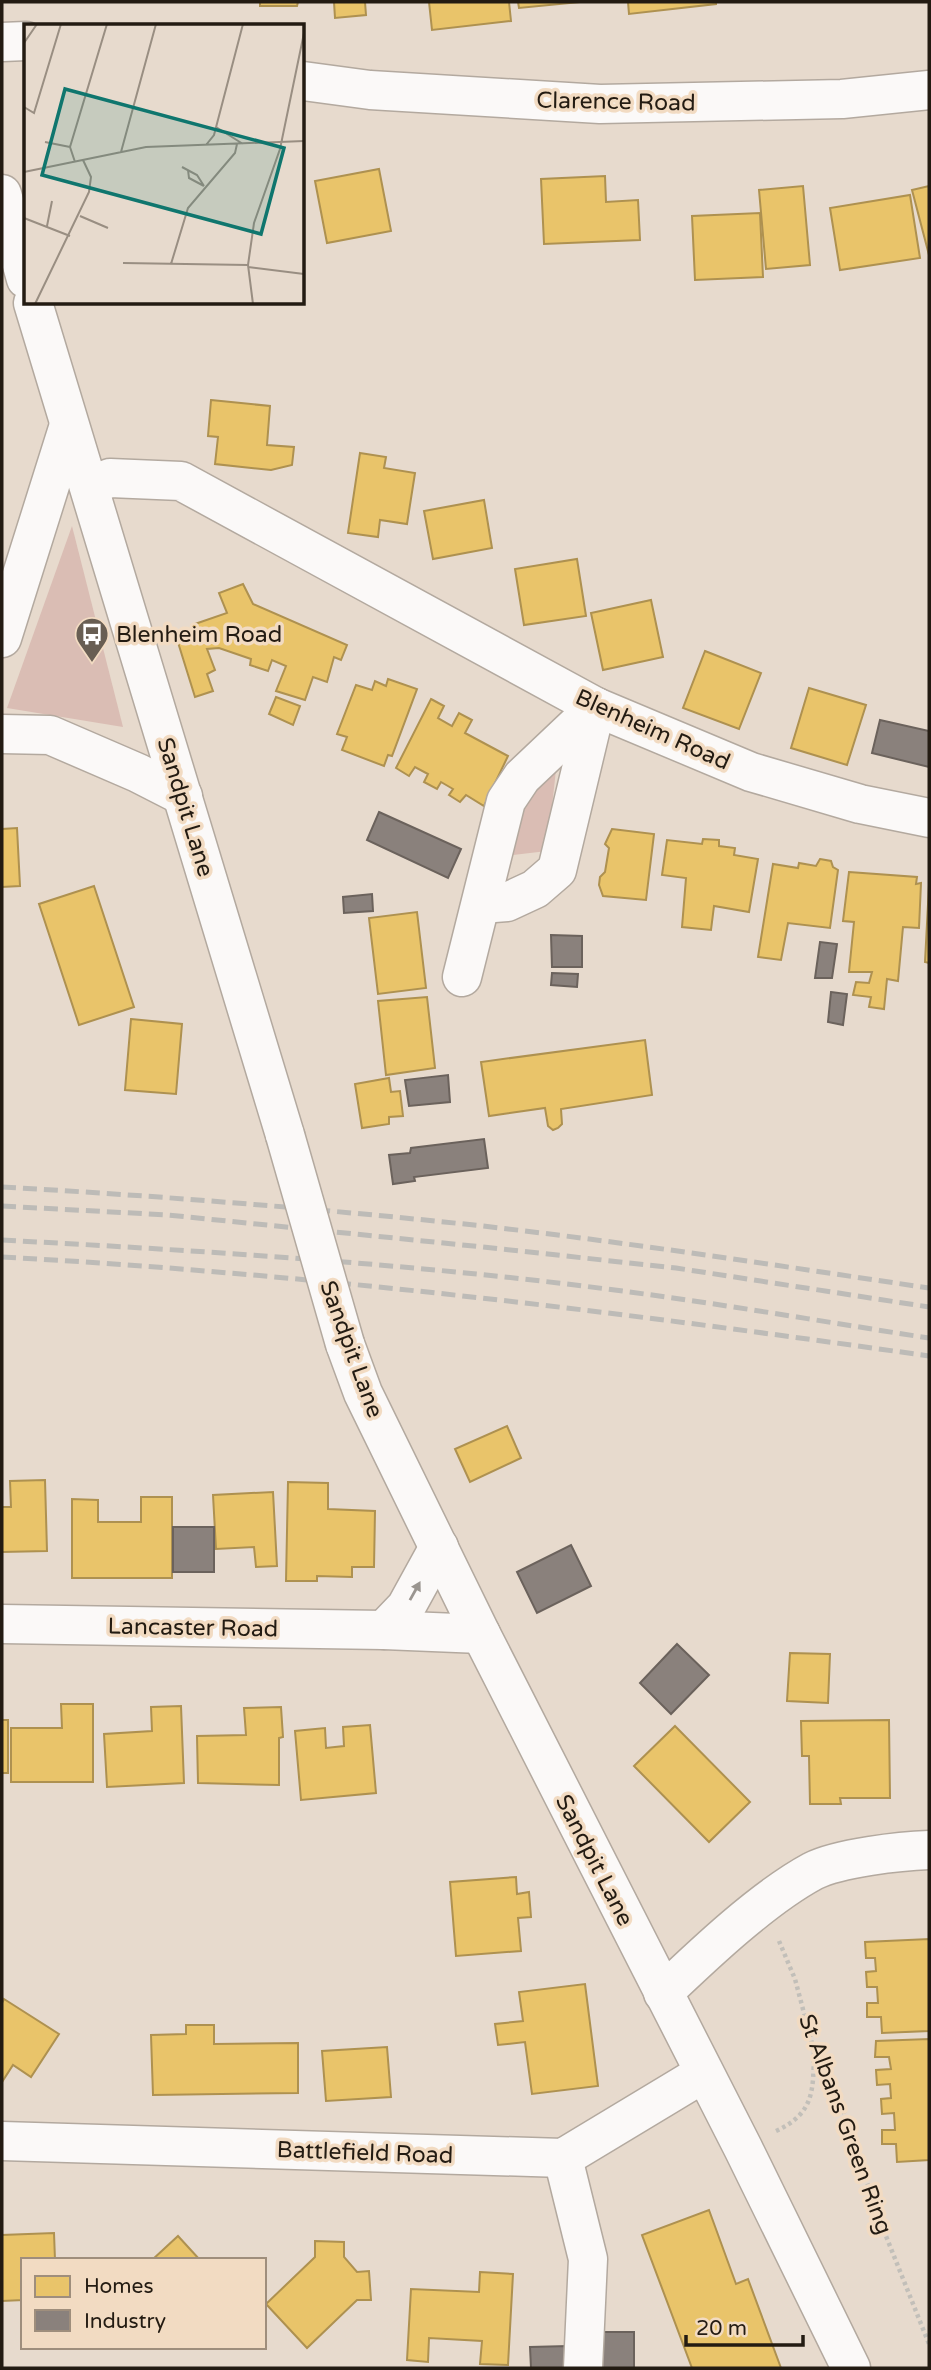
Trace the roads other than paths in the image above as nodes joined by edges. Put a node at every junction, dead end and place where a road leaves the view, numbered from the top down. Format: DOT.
graph roads {
  1 [pos="2,41"];
  2 [pos="24,41"];
  3 [pos="304,80"];
  4 [pos="929,90"];
  5 [pos="2,194"];
  6 [pos="24,272"];
  7 [pos="33,304"];
  8 [pos="69,425"];
  9 [pos="89,486"];
  10 [pos="2,638"];
  11 [pos="596,706"];
  12 [pos="2,734"];
  13 [pos="183,796"];
  14 [pos="929,818"];
  15 [pos="481,904"];
  16 [pos="462,977"];
  17 [pos="439,1548"];
  18 [pos="2,1624"];
  19 [pos="384,1630"];
  20 [pos="481,1634"];
  21 [pos="929,1850"];
  22 [pos="663,1993"];
  23 [pos="704,2073"];
  24 [pos="2,2141"];
  25 [pos="563,2158"];
  26 [pos="583,2368"];
  27 [pos="851,2368"];
  1 -- 2 [label="street"];
  3 -- 4 [label="street, Clarence Road"];
  5 -- 6 [label="street"];
  7 -- 8 [label="street, Sandpit Lane"];
  8 -- 9 [label="street, Sandpit Lane"];
  8 -- 10 [label="street"];
  9 -- 11 [label="street, Blenheim Road"];
  9 -- 13 [label="street, Sandpit Lane"];
  11 -- 14 [label="street, Blenheim Road"];
  11 -- 15 [label="street"];
  11 -- 15 [label="street"];
  12 -- 13 [label="street"];
  13 -- 17 [label="street, Sandpit Lane, bridge"];
  15 -- 16 [label="street"];
  19 -- 17 [label="street, one-way"];
  17 -- 20 [label="street, Sandpit Lane"];
  18 -- 19 [label="street, Lancaster Road"];
  19 -- 20 [label="street, Lancaster Road"];
  20 -- 22 [label="street, Sandpit Lane"];
  21 -- 22 [label="street"];
  22 -- 23 [label="street, Sandpit Lane"];
  23 -- 25 [label="street"];
  23 -- 27 [label="street, Sandpit Lane"];
  24 -- 25 [label="street, Battlefield Road"];
  25 -- 26 [label="street"];
}
